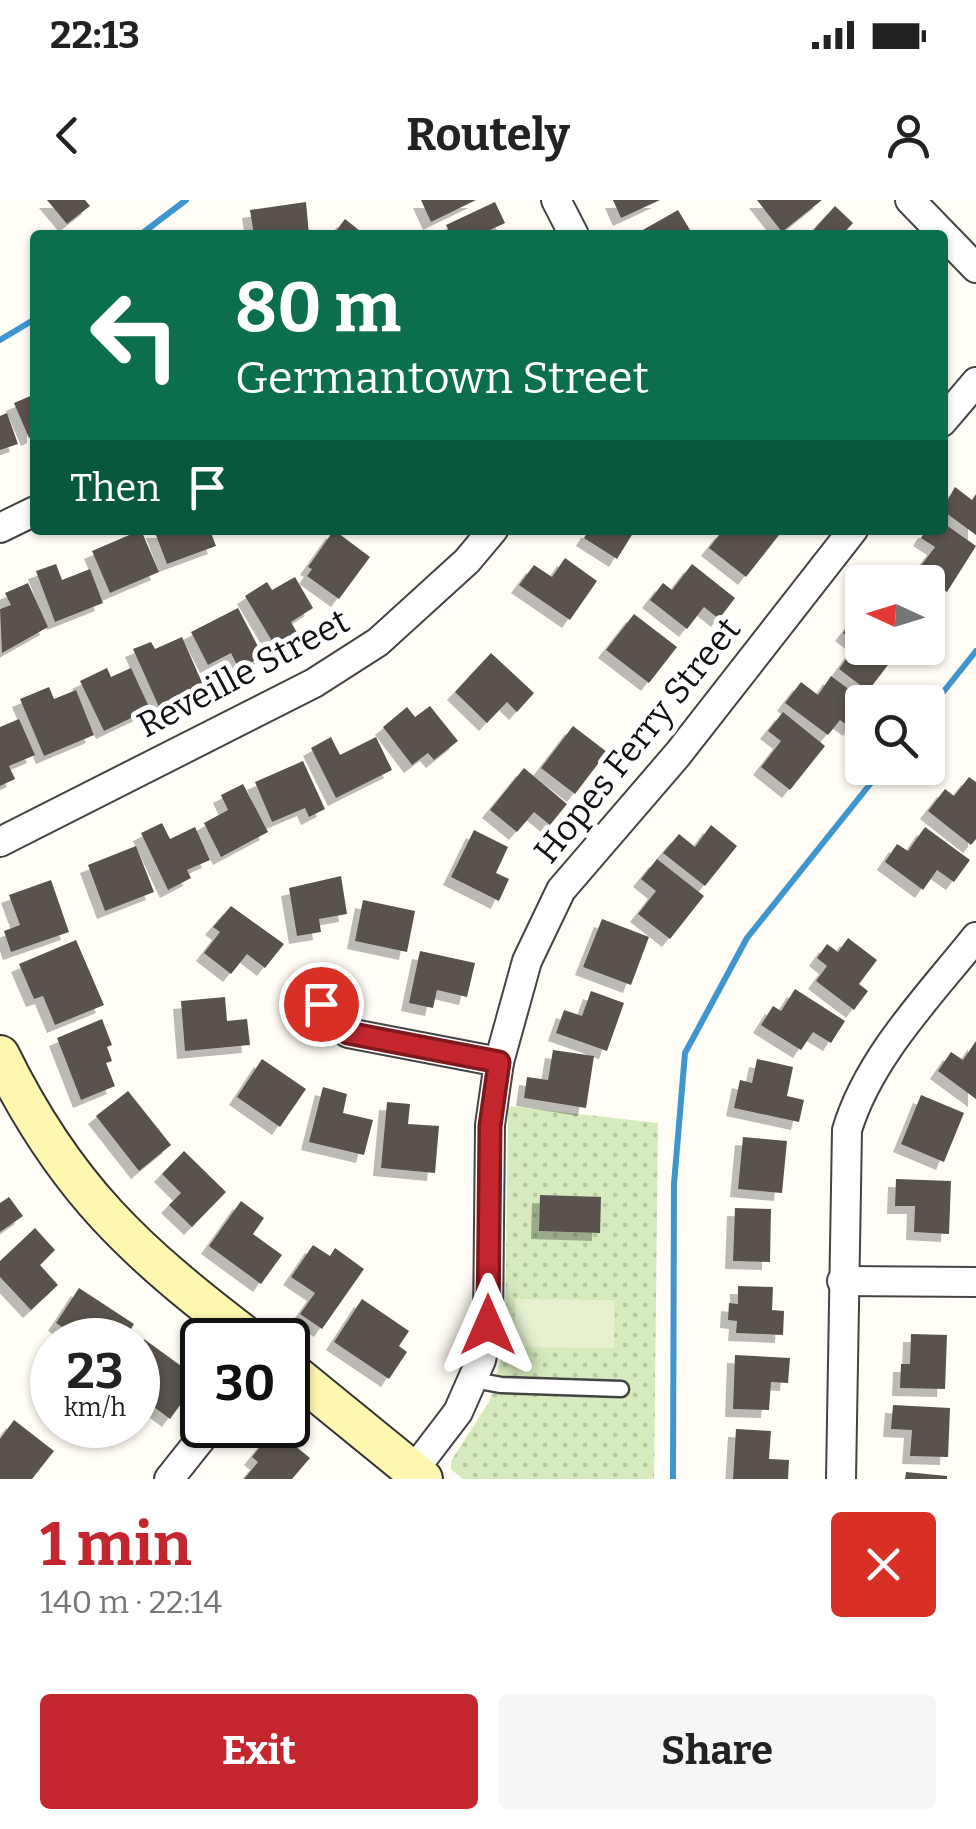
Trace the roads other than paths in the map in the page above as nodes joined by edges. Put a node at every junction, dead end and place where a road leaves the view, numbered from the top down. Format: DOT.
graph roads {
  1 [pos="556,200"];
  2 [pos="910,200"];
  3 [pos="571,230"];
  4 [pos="939,230"];
  5 [pos="948,239"];
  6 [pos="976,268"];
  7 [pos="976,382"];
  8 [pos="948,415"];
  9 [pos="30,513"];
  10 [pos="0,528"];
  11 [pos="489,535"];
  12 [pos="848,535"];
  13 [pos="0,842"];
  14 [pos="976,937"];
  15 [pos="321,1004"];
  16 [pos="0,1055"];
  17 [pos="499,1062"];
  18 [pos="842,1281"];
  19 [pos="976,1282"];
  20 [pos="221,1318"];
  21 [pos="474,1380"];
  22 [pos="310,1387"];
  23 [pos="622,1389"];
  24 [pos="194,1448"];
  25 [pos="418,1475"];
  26 [pos="169,1479"];
  27 [pos="841,1479"];
  1 -- 3 [label="street"];
  2 -- 4 [label="street"];
  5 -- 6 [label="street"];
  7 -- 8 [label="street"];
  9 -- 10 [label="street"];
  11 -- 13 [label="street, Reveille Street"];
  12 -- 17 [label="street, Hopes Ferry Street"];
  14 -- 18 [label="street"];
  15 -- 17 [label="street"];
  16 -- 20 [label="street"];
  17 -- 21 [label="street, Hopes Ferry Street"];
  18 -- 19 [label="street"];
  18 -- 27 [label="street"];
  21 -- 23 [label="lane"];
  21 -- 25 [label="street, Hopes Ferry Street"];
  22 -- 25 [label="street"];
  24 -- 26 [label="street"];
}
